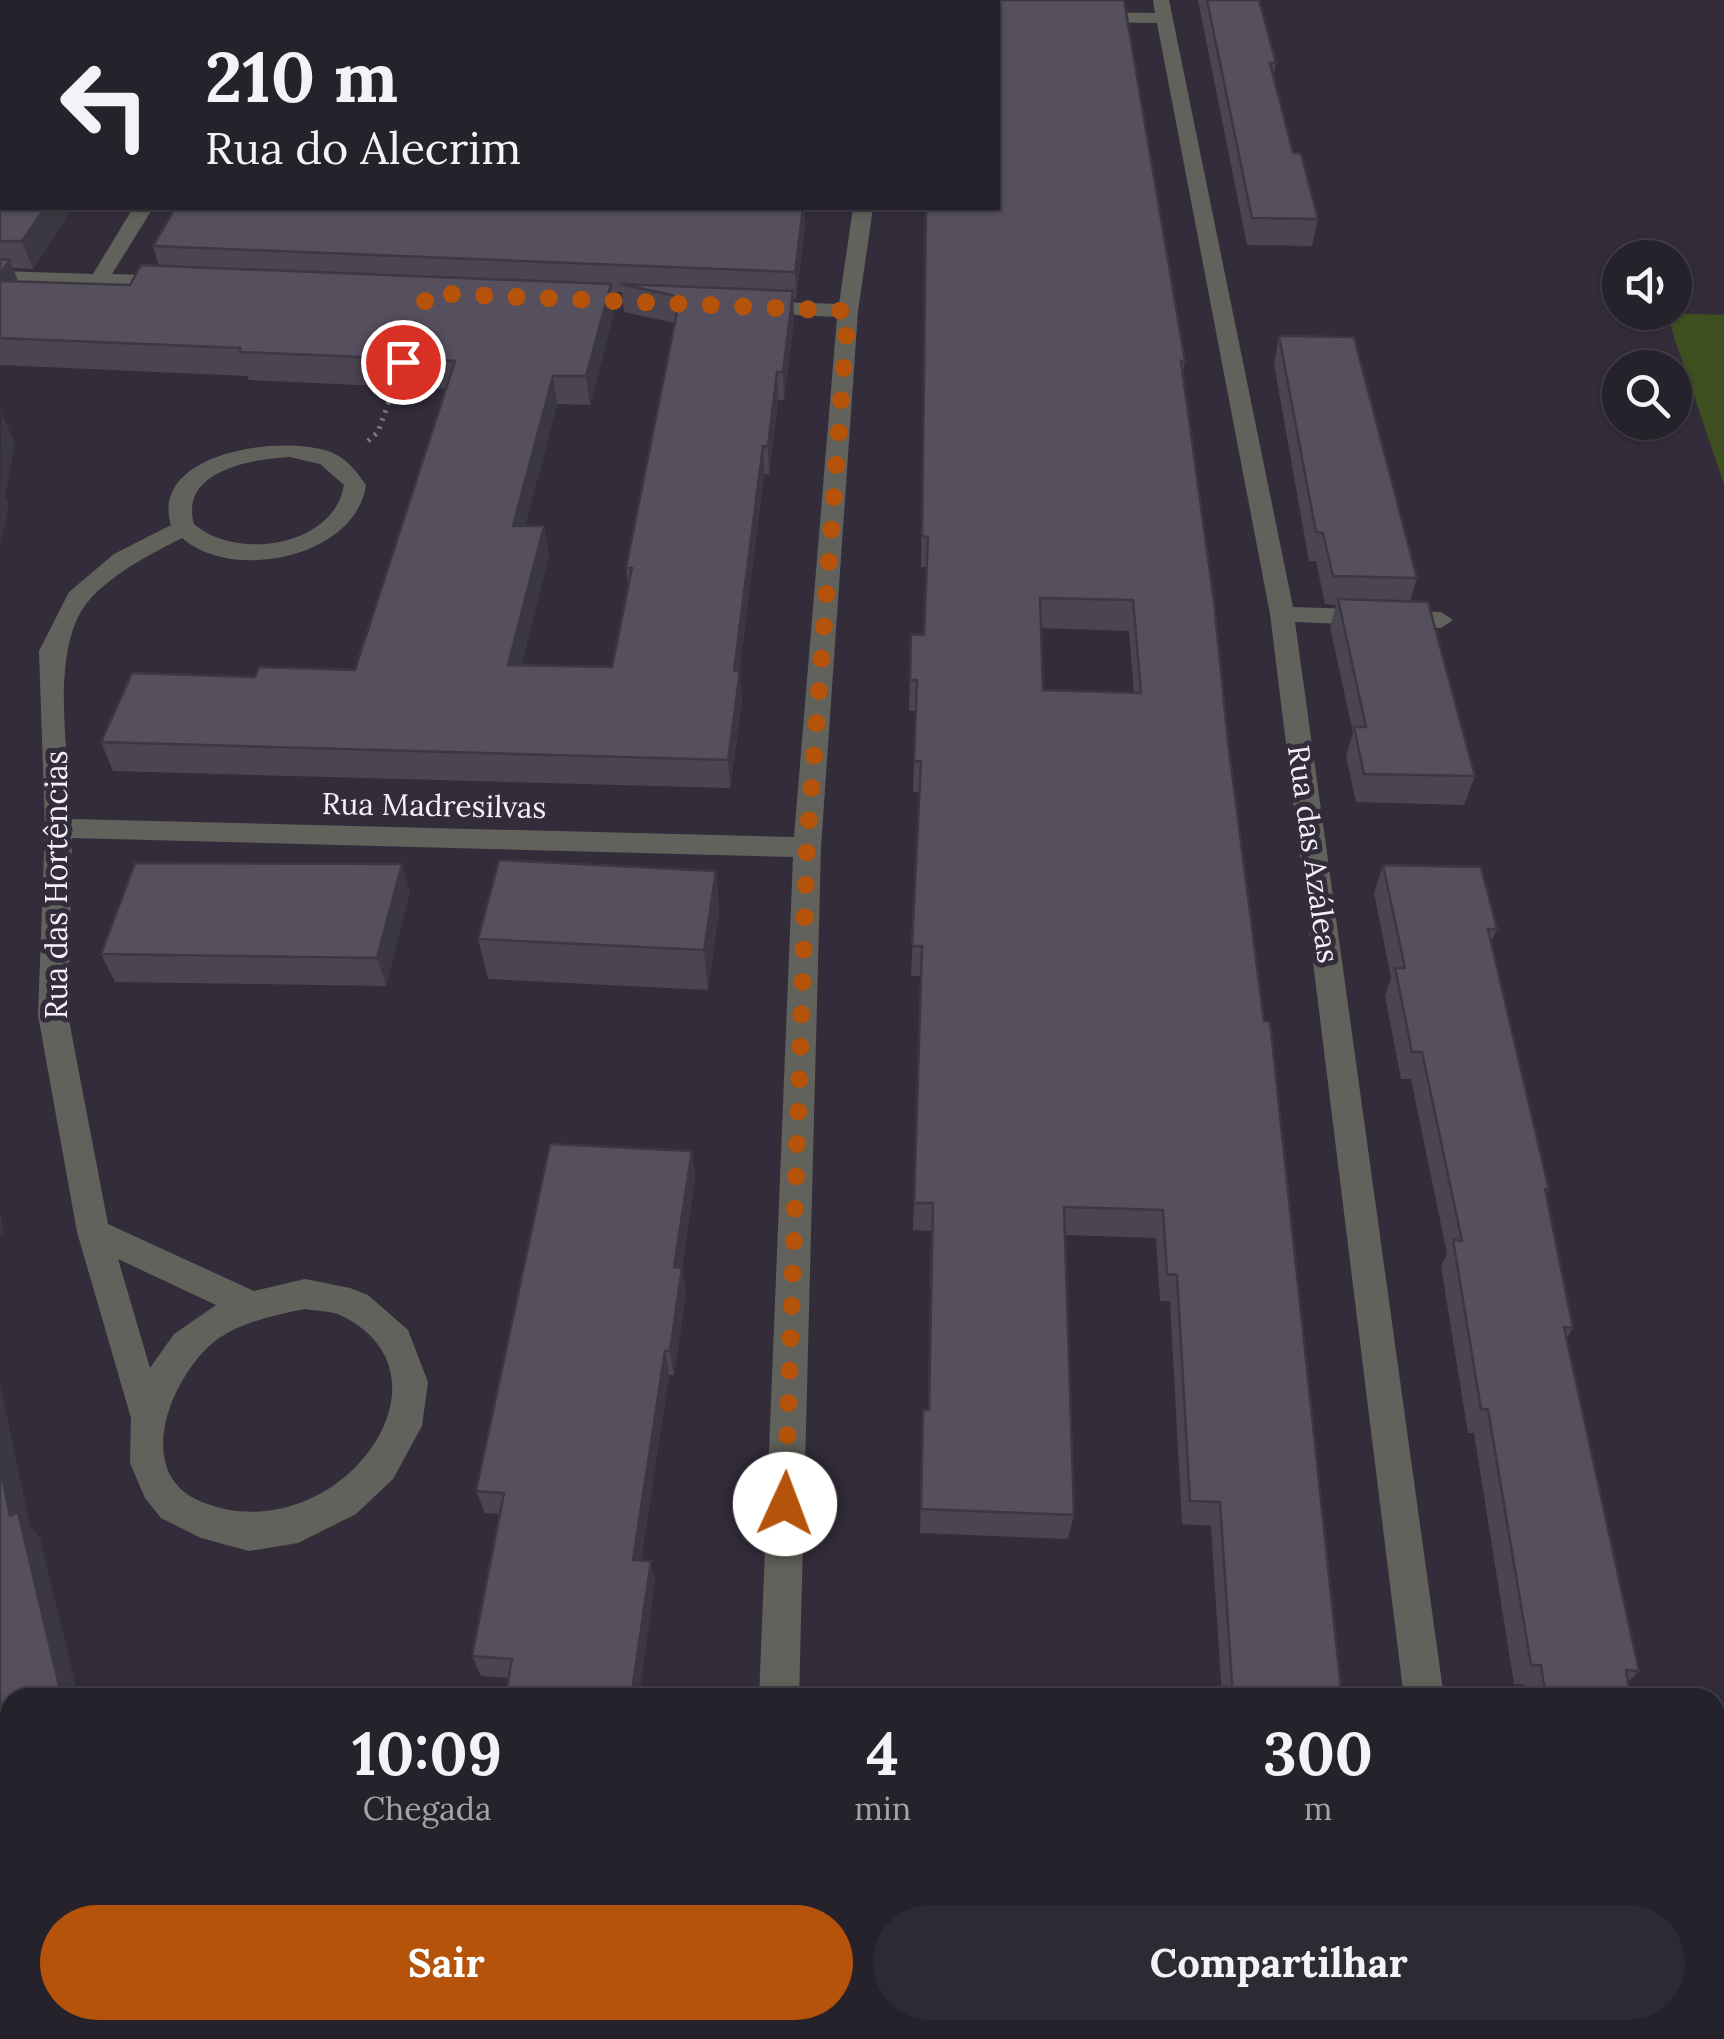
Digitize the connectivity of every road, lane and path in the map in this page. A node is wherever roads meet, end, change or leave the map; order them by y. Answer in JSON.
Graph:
{"nodes":[{"id":1,"x":1163,"y":9,"type":"edge"},
{"id":2,"x":1072,"y":18,"type":"edge"},
{"id":3,"x":142,"y":210,"type":"edge"},
{"id":4,"x":863,"y":210,"type":"edge"},
{"id":5,"x":0,"y":278,"type":"edge"},
{"id":6,"x":100,"y":278,"type":"junction"},
{"id":7,"x":196,"y":283,"type":"edge"},
{"id":8,"x":733,"y":306,"type":"edge"},
{"id":9,"x":848,"y":311,"type":"junction"},
{"id":10,"x":397,"y":380,"type":"edge"},
{"id":11,"x":341,"y":464,"type":"junction"},
{"id":12,"x":184,"y":528,"type":"junction"},
{"id":13,"x":1282,"y":614,"type":"junction"},
{"id":14,"x":1442,"y":620,"type":"dead end"},
{"id":15,"x":60,"y":828,"type":"junction"},
{"id":16,"x":807,"y":847,"type":"junction"},
{"id":17,"x":93,"y":1232,"type":"junction"},
{"id":18,"x":250,"y":1305,"type":"junction"},
{"id":19,"x":146,"y":1415,"type":"junction"},
{"id":20,"x":779,"y":1688,"type":"edge"},
{"id":21,"x":1423,"y":1688,"type":"edge"}],
"edges":[{"from":1,"to":2,"type":"street","name":"Rua das Azáleas"},
{"from":1,"to":13,"type":"street","name":"Rua das Azáleas"},
{"from":3,"to":6,"type":"street"},
{"from":4,"to":9,"type":"street"},
{"from":5,"to":6,"type":"street"},
{"from":6,"to":7,"type":"street"},
{"from":8,"to":9,"type":"street"},
{"from":9,"to":16,"type":"street"},
{"from":10,"to":11,"type":"path"},
{"from":11,"to":12,"type":"street"},
{"from":11,"to":12,"type":"street"},
{"from":12,"to":15,"type":"street","name":"Rua das Hortências"},
{"from":13,"to":14,"type":"street"},
{"from":13,"to":21,"type":"street","name":"Rua das Azáleas"},
{"from":15,"to":16,"type":"street","name":"Rua Madresilvas"},
{"from":15,"to":17,"type":"street","name":"Rua das Hortências"},
{"from":16,"to":20,"type":"street"},
{"from":17,"to":18,"type":"street"},
{"from":17,"to":19,"type":"street","name":"Rua das Hortências"},
{"from":18,"to":19,"type":"street"},
{"from":18,"to":19,"type":"street"}]}
